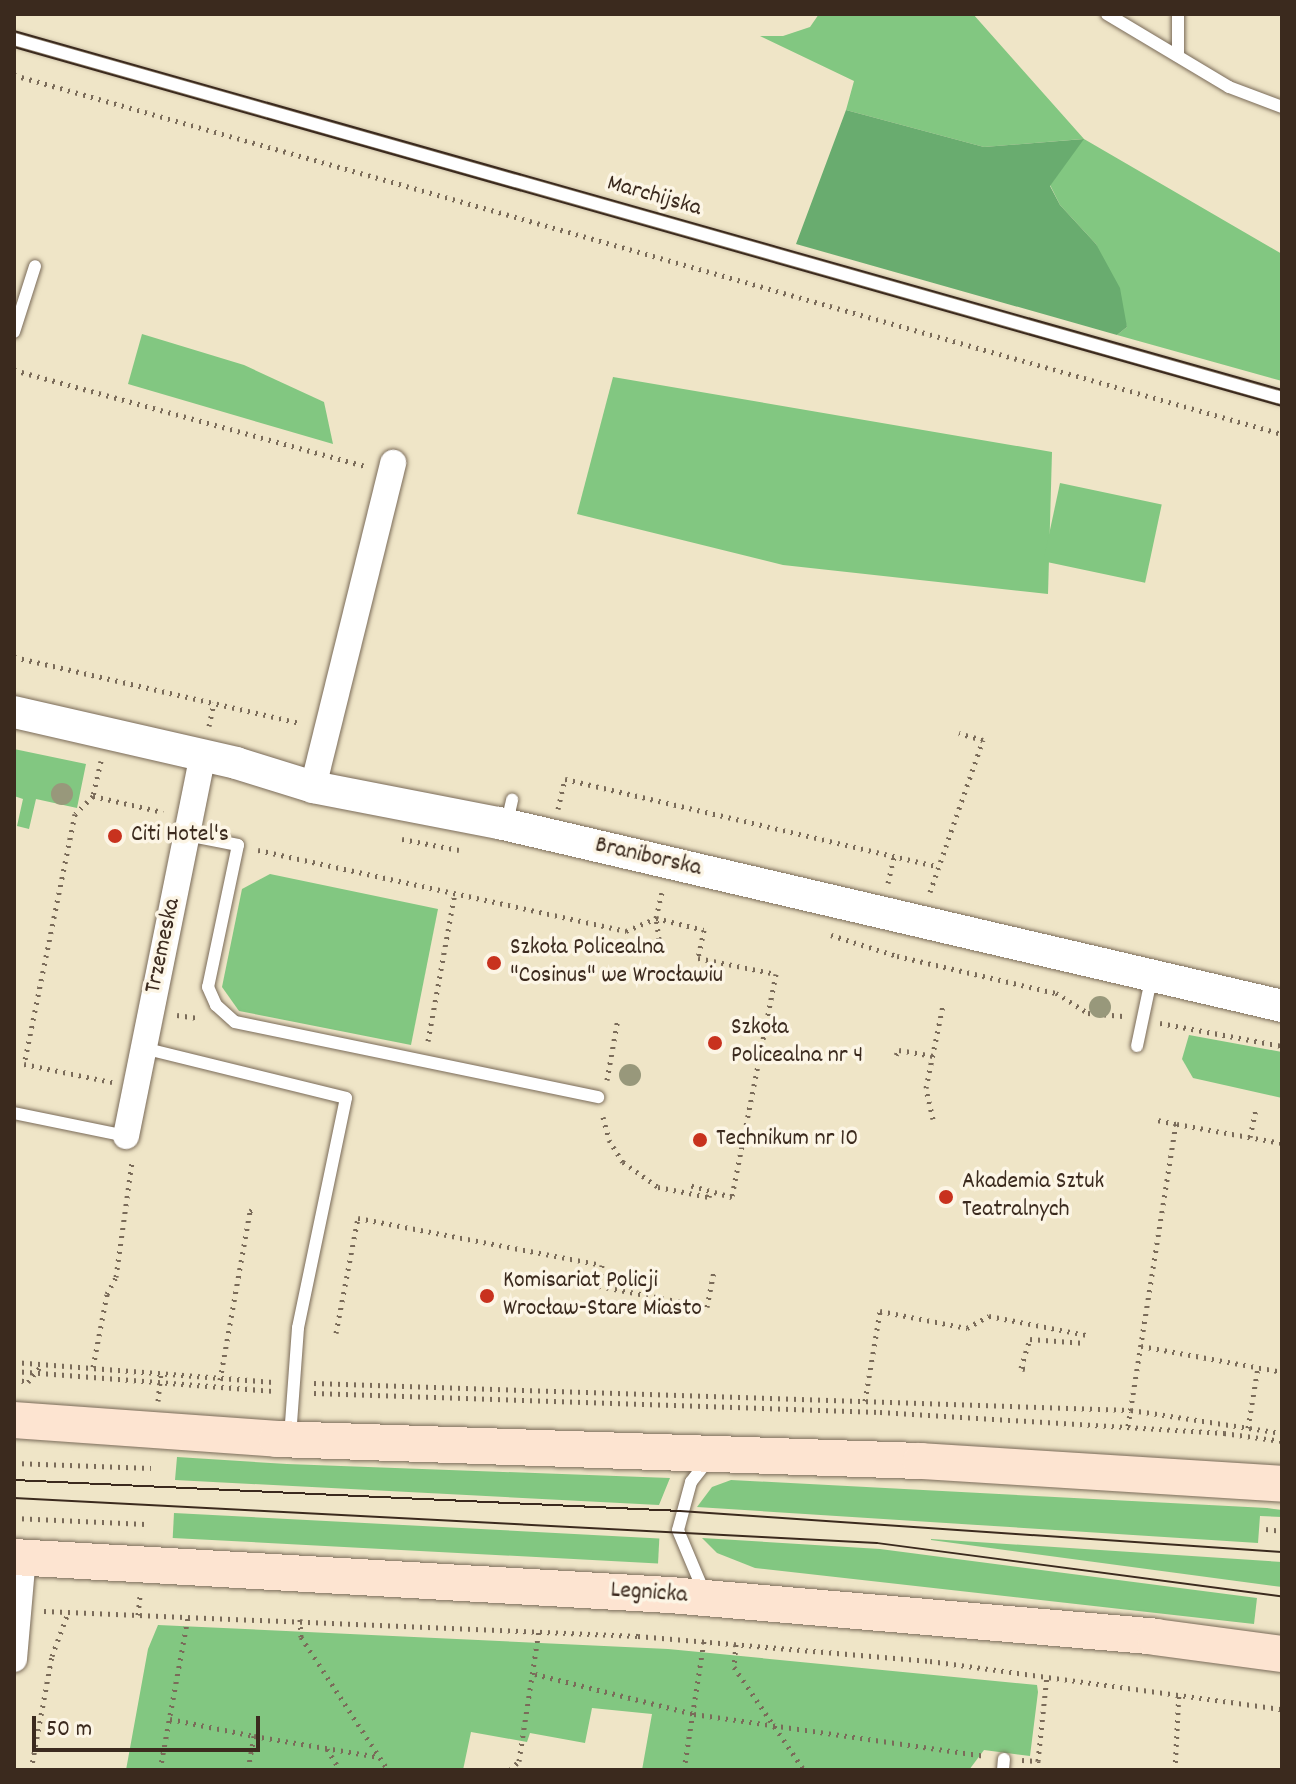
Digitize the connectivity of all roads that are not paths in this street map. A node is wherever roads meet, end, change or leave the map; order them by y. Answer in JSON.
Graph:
{"nodes":[{"id":1,"x":1107,"y":14,"type":"edge"},
{"id":2,"x":1178,"y":14,"type":"edge"},
{"id":3,"x":14,"y":39,"type":"edge"},
{"id":4,"x":1178,"y":56,"type":"junction"},
{"id":5,"x":1282,"y":107,"type":"edge"},
{"id":6,"x":35,"y":266,"type":"dead end"},
{"id":7,"x":14,"y":332,"type":"edge"},
{"id":8,"x":1282,"y":398,"type":"edge"},
{"id":9,"x":393,"y":463,"type":"dead end"},
{"id":10,"x":14,"y":712,"type":"edge"},
{"id":11,"x":205,"y":742,"type":"junction"},
{"id":12,"x":313,"y":787,"type":"junction"},
{"id":13,"x":175,"y":831,"type":"junction"},
{"id":14,"x":1152,"y":975,"type":"junction"},
{"id":15,"x":1282,"y":1006,"type":"edge"},
{"id":16,"x":1137,"y":1046,"type":"dead end"},
{"id":17,"x":143,"y":1048,"type":"junction"},
{"id":18,"x":598,"y":1097,"type":"road end"},
{"id":19,"x":14,"y":1113,"type":"edge"},
{"id":20,"x":126,"y":1136,"type":"joint"},
{"id":21,"x":14,"y":1420,"type":"edge"},
{"id":22,"x":290,"y":1439,"type":"junction"},
{"id":23,"x":712,"y":1454,"type":"junction"},
{"id":24,"x":1282,"y":1484,"type":"edge"},
{"id":25,"x":18,"y":1557,"type":"edge"},
{"id":26,"x":707,"y":1598,"type":"junction"},
{"id":27,"x":1282,"y":1654,"type":"edge"},
{"id":28,"x":14,"y":1659,"type":"edge"}],
"edges":[{"from":1,"to":4,"type":"lane"},
{"from":2,"to":4,"type":"lane"},
{"from":3,"to":8,"type":"lane","name":"Marchijska"},
{"from":4,"to":5,"type":"lane"},
{"from":6,"to":7,"type":"lane"},
{"from":9,"to":12,"type":"street"},
{"from":10,"to":11,"type":"street","name":"Braniborska"},
{"from":11,"to":12,"type":"street","name":"Braniborska"},
{"from":11,"to":13,"type":"street","name":"Trzemeska"},
{"from":12,"to":14,"type":"street","name":"Braniborska"},
{"from":13,"to":17,"type":"street","name":"Trzemeska"},
{"from":13,"to":18,"type":"lane"},
{"from":14,"to":15,"type":"street","name":"Braniborska"},
{"from":14,"to":16,"type":"lane"},
{"from":17,"to":20,"type":"street","name":"Trzemeska"},
{"from":17,"to":22,"type":"lane"},
{"from":19,"to":20,"type":"lane"},
{"from":21,"to":22,"type":"main road"},
{"from":22,"to":23,"type":"main road"},
{"from":23,"to":24,"type":"main road"},
{"from":23,"to":26,"type":"lane"},
{"from":25,"to":26,"type":"main road","name":"Legnicka"},
{"from":25,"to":28,"type":"street"},
{"from":26,"to":27,"type":"main road","name":"Legnicka"}]}
